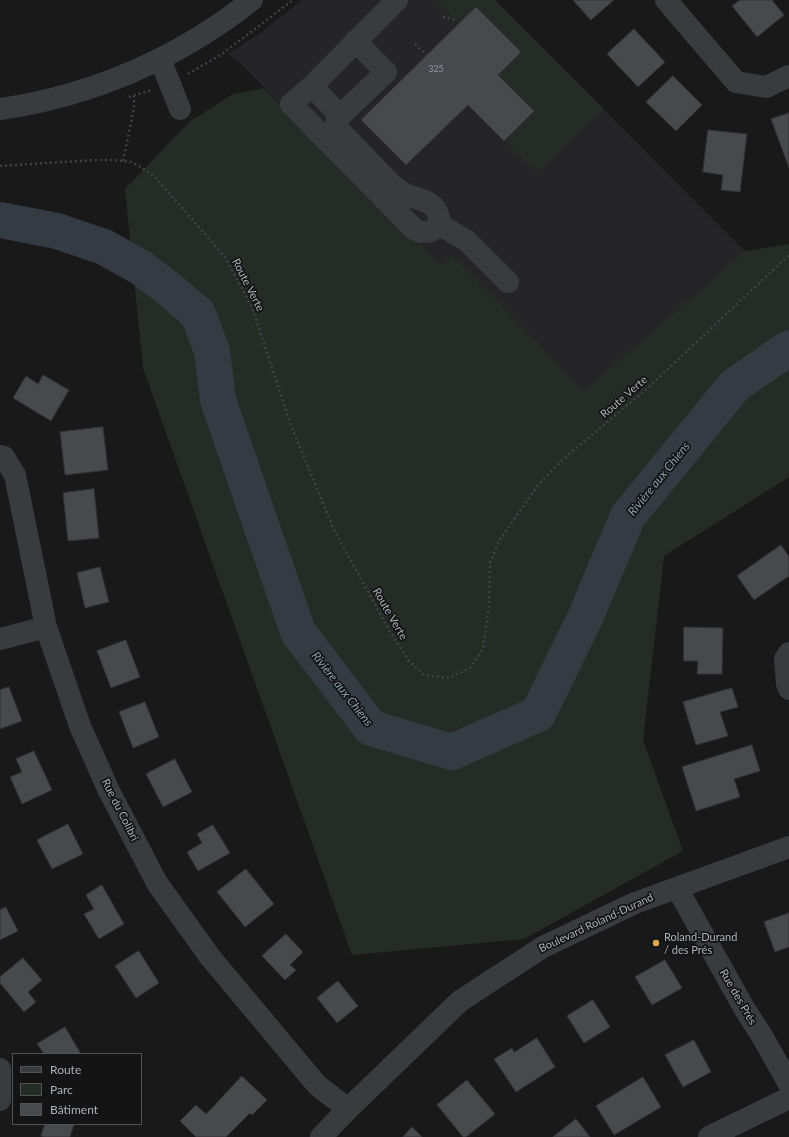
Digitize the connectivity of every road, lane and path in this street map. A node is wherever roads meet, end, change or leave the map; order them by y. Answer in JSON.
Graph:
{"nodes":[{"id":1,"x":252,"y":0,"type":"edge"},
{"id":2,"x":293,"y":0,"type":"edge"},
{"id":3,"x":397,"y":0,"type":"edge"},
{"id":4,"x":666,"y":0,"type":"edge"},
{"id":5,"x":443,"y":17,"type":"dead end"},
{"id":6,"x":456,"y":20,"type":"dead end"},
{"id":7,"x":355,"y":42,"type":"junction"},
{"id":8,"x":415,"y":44,"type":"dead end"},
{"id":9,"x":426,"y":55,"type":"dead end"},
{"id":10,"x":160,"y":59,"type":"junction"},
{"id":11,"x":186,"y":75,"type":"dead end"},
{"id":12,"x":789,"y":76,"type":"edge"},
{"id":13,"x":312,"y":86,"type":"junction"},
{"id":14,"x":134,"y":96,"type":"dead end"},
{"id":15,"x":0,"y":109,"type":"edge"},
{"id":16,"x":180,"y":109,"type":"dead end"},
{"id":17,"x":340,"y":116,"type":"junction"},
{"id":18,"x":123,"y":161,"type":"junction"},
{"id":19,"x":0,"y":166,"type":"edge"},
{"id":20,"x":438,"y":224,"type":"junction"},
{"id":21,"x":789,"y":255,"type":"edge"},
{"id":22,"x":508,"y":282,"type":"dead end"},
{"id":23,"x":0,"y":456,"type":"edge"},
{"id":24,"x":46,"y":627,"type":"junction"},
{"id":25,"x":0,"y":639,"type":"edge"},
{"id":26,"x":789,"y":653,"type":"edge"},
{"id":27,"x":789,"y":688,"type":"edge"},
{"id":28,"x":789,"y":847,"type":"edge"},
{"id":29,"x":677,"y":888,"type":"junction"},
{"id":30,"x":0,"y":1069,"type":"edge"},
{"id":31,"x":789,"y":1084,"type":"edge"},
{"id":32,"x":789,"y":1098,"type":"edge"},
{"id":33,"x":0,"y":1100,"type":"edge"},
{"id":34,"x":348,"y":1109,"type":"junction"},
{"id":35,"x":321,"y":1137,"type":"edge"},
{"id":36,"x":709,"y":1137,"type":"edge"}],
"edges":[{"from":1,"to":10,"type":"street"},
{"from":2,"to":11,"type":"path"},
{"from":3,"to":7,"type":"street"},
{"from":4,"to":12,"type":"street"},
{"from":5,"to":6,"type":"path"},
{"from":7,"to":13,"type":"street"},
{"from":7,"to":17,"type":"street"},
{"from":8,"to":9,"type":"path"},
{"from":10,"to":15,"type":"street"},
{"from":10,"to":16,"type":"street"},
{"from":13,"to":17,"type":"street"},
{"from":13,"to":20,"type":"street"},
{"from":14,"to":18,"type":"path"},
{"from":17,"to":20,"type":"street"},
{"from":18,"to":19,"type":"path","name":"Route Verte"},
{"from":18,"to":21,"type":"path","name":"Route Verte"},
{"from":20,"to":22,"type":"street"},
{"from":23,"to":24,"type":"street","name":"Rue du Colibri"},
{"from":24,"to":25,"type":"street"},
{"from":24,"to":34,"type":"street","name":"Rue du Colibri"},
{"from":26,"to":27,"type":"street"},
{"from":28,"to":29,"type":"street","name":"Boulevard Roland-Durand"},
{"from":29,"to":31,"type":"street","name":"Rue des Prés"},
{"from":29,"to":34,"type":"street","name":"Boulevard Roland-Durand"},
{"from":30,"to":33,"type":"street"},
{"from":32,"to":36,"type":"street"},
{"from":34,"to":35,"type":"street","name":"Boulevard Roland-Durand"}]}
